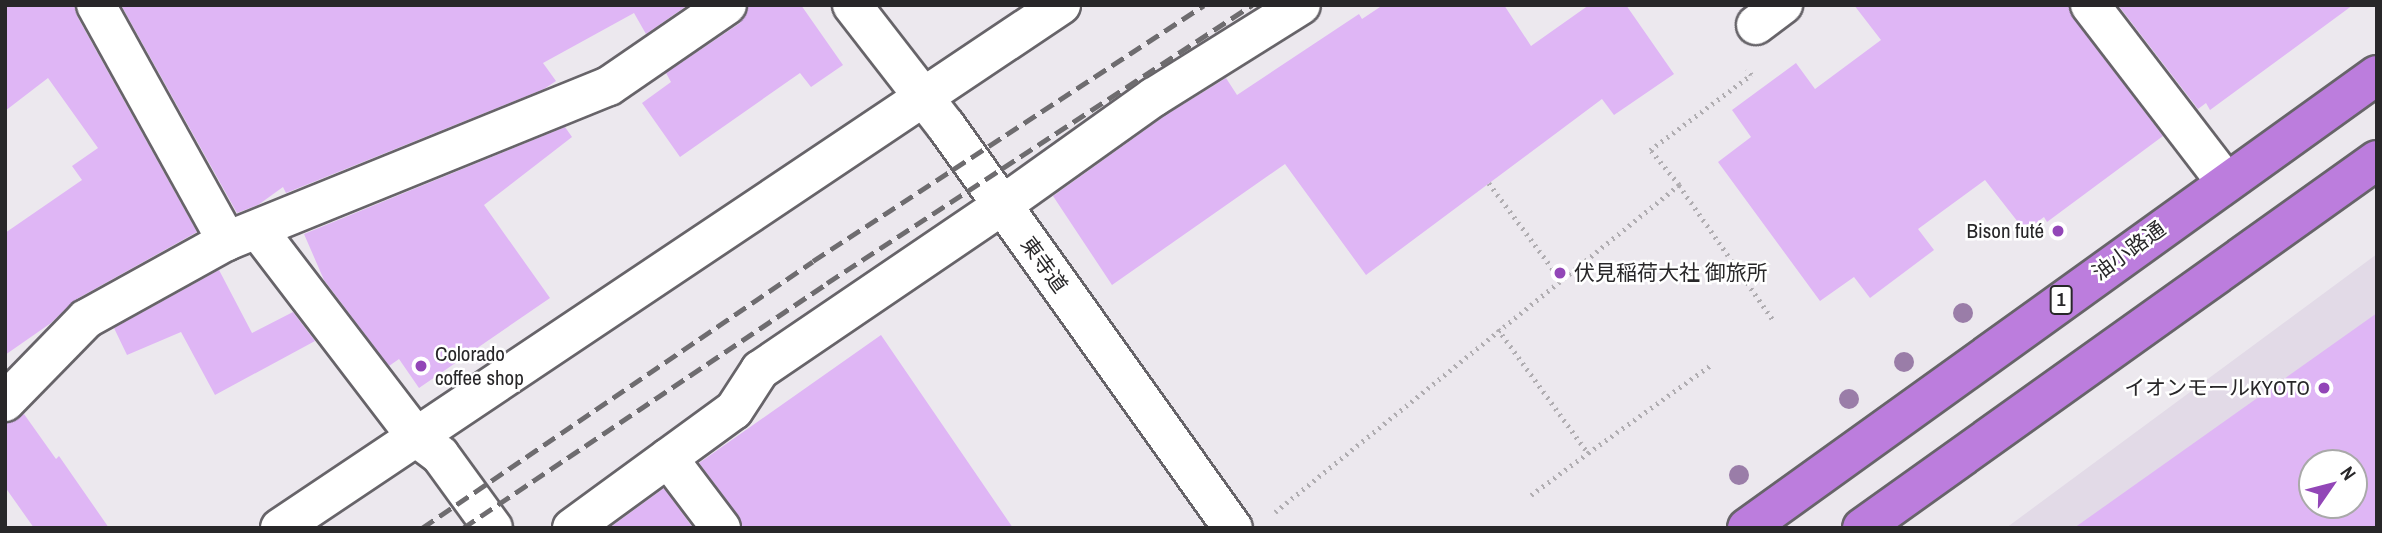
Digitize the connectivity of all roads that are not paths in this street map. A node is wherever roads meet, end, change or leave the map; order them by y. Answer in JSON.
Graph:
{"nodes":[{"id":1,"x":96,"y":5,"type":"edge"},
{"id":2,"x":727,"y":5,"type":"edge"},
{"id":3,"x":852,"y":5,"type":"edge"},
{"id":4,"x":1061,"y":5,"type":"edge"},
{"id":5,"x":1301,"y":5,"type":"edge"},
{"id":6,"x":2090,"y":5,"type":"edge"},
{"id":7,"x":2377,"y":75,"type":"edge"},
{"id":8,"x":923,"y":96,"type":"junction"},
{"id":9,"x":2377,"y":160,"type":"edge"},
{"id":10,"x":2225,"y":181,"type":"junction"},
{"id":11,"x":1001,"y":206,"type":"junction"},
{"id":12,"x":243,"y":236,"type":"junction"},
{"id":13,"x":5,"y":402,"type":"edge"},
{"id":14,"x":416,"y":437,"type":"junction"},
{"id":15,"x":668,"y":458,"type":"junction"},
{"id":16,"x":280,"y":528,"type":"edge"},
{"id":17,"x":494,"y":528,"type":"edge"},
{"id":18,"x":572,"y":528,"type":"edge"},
{"id":19,"x":721,"y":528,"type":"edge"},
{"id":20,"x":1233,"y":528,"type":"edge"},
{"id":21,"x":1747,"y":528,"type":"edge"},
{"id":22,"x":1862,"y":528,"type":"edge"}],
"edges":[{"from":1,"to":12,"type":"street"},
{"from":2,"to":12,"type":"street"},
{"from":3,"to":8,"type":"street","name":"東寺道"},
{"from":4,"to":8,"type":"street"},
{"from":5,"to":11,"type":"street"},
{"from":6,"to":10,"type":"street"},
{"from":7,"to":10,"type":"highway","name":"油小路通","number":"1"},
{"from":8,"to":11,"type":"street","name":"東寺道"},
{"from":8,"to":14,"type":"street"},
{"from":9,"to":22,"type":"highway"},
{"from":10,"to":21,"type":"highway","name":"油小路通","number":"1"},
{"from":11,"to":15,"type":"street"},
{"from":11,"to":20,"type":"street","name":"東寺道"},
{"from":12,"to":13,"type":"street"},
{"from":12,"to":14,"type":"street"},
{"from":14,"to":16,"type":"street"},
{"from":14,"to":17,"type":"street"},
{"from":15,"to":18,"type":"street"},
{"from":15,"to":19,"type":"street"}]}
